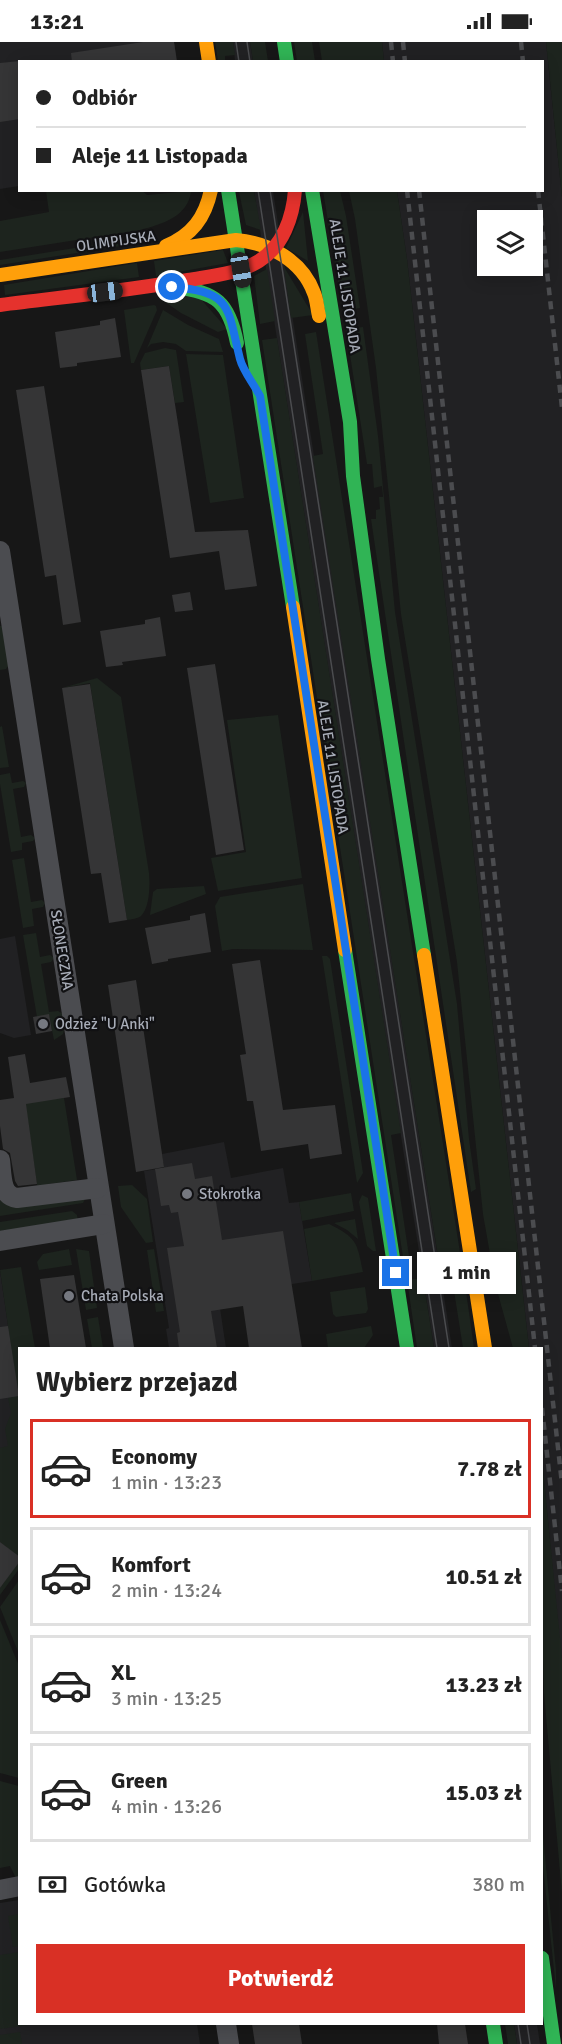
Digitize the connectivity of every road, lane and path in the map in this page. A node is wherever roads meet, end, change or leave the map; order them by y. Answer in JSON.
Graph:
{"nodes":[{"id":1,"x":206,"y":42,"type":"edge"},
{"id":2,"x":284,"y":42,"type":"edge"},
{"id":3,"x":208,"y":60,"type":"edge"},
{"id":4,"x":287,"y":60,"type":"edge"},
{"id":5,"x":211,"y":192,"type":"edge"},
{"id":6,"x":228,"y":192,"type":"edge"},
{"id":7,"x":295,"y":192,"type":"edge"},
{"id":8,"x":312,"y":192,"type":"edge"},
{"id":9,"x":236,"y":240,"type":"junction"},
{"id":10,"x":272,"y":249,"type":"junction"},
{"id":11,"x":144,"y":253,"type":"junction"},
{"id":12,"x":241,"y":270,"type":"junction"},
{"id":13,"x":0,"y":275,"type":"edge"},
{"id":14,"x":149,"y":287,"type":"junction"},
{"id":15,"x":0,"y":305,"type":"edge"},
{"id":16,"x":326,"y":359,"type":"dead end"},
{"id":17,"x":260,"y":396,"type":"junction"},
{"id":18,"x":335,"y":417,"type":"dead end"},
{"id":19,"x":353,"y":476,"type":"junction"},
{"id":20,"x":0,"y":551,"type":"edge"},
{"id":21,"x":0,"y":1160,"type":"edge"},
{"id":22,"x":98,"y":1188,"type":"junction"},
{"id":23,"x":104,"y":1224,"type":"junction"},
{"id":24,"x":0,"y":1241,"type":"edge"},
{"id":25,"x":124,"y":1347,"type":"edge"},
{"id":26,"x":407,"y":1347,"type":"edge"},
{"id":27,"x":485,"y":1347,"type":"edge"},
{"id":28,"x":18,"y":1886,"type":"edge"},
{"id":29,"x":0,"y":1890,"type":"edge"},
{"id":30,"x":543,"y":1965,"type":"edge"},
{"id":31,"x":226,"y":2025,"type":"edge"},
{"id":32,"x":493,"y":2025,"type":"edge"},
{"id":33,"x":229,"y":2044,"type":"edge"},
{"id":34,"x":496,"y":2044,"type":"edge"},
{"id":35,"x":554,"y":2044,"type":"edge"}],
"edges":[{"from":1,"to":3,"type":"main road"},
{"from":2,"to":4,"type":"main road"},
{"from":5,"to":11,"type":"main road"},
{"from":6,"to":9,"type":"main road","name":"ALEJE 11 LISTOPADA"},
{"from":7,"to":10,"type":"main road"},
{"from":8,"to":19,"type":"main road","name":"ALEJE 11 LISTOPADA"},
{"from":9,"to":10,"type":"main road","name":"OLIMPIJSKA"},
{"from":9,"to":11,"type":"main road","name":"OLIMPIJSKA"},
{"from":9,"to":12,"type":"main road","name":"ALEJE 11 LISTOPADA"},
{"from":10,"to":12,"type":"main road"},
{"from":10,"to":16,"type":"main road","name":"OLIMPIJSKA"},
{"from":11,"to":13,"type":"main road","name":"OLIMPIJSKA"},
{"from":12,"to":14,"type":"main road"},
{"from":12,"to":17,"type":"main road","name":"ALEJE 11 LISTOPADA"},
{"from":14,"to":15,"type":"main road"},
{"from":14,"to":17,"type":"main road"},
{"from":17,"to":26,"type":"main road","name":"ALEJE 11 LISTOPADA"},
{"from":18,"to":19,"type":"main road"},
{"from":19,"to":27,"type":"main road","name":"ALEJE 11 LISTOPADA"},
{"from":20,"to":22,"type":"street","name":"SŁONECZNA"},
{"from":21,"to":22,"type":"street"},
{"from":22,"to":23,"type":"street","name":"SŁONECZNA"},
{"from":23,"to":24,"type":"street"},
{"from":23,"to":25,"type":"street","name":"SŁONECZNA"},
{"from":28,"to":29,"type":"street"},
{"from":30,"to":35,"type":"main road"},
{"from":31,"to":33,"type":"street"},
{"from":32,"to":34,"type":"main road"}]}
